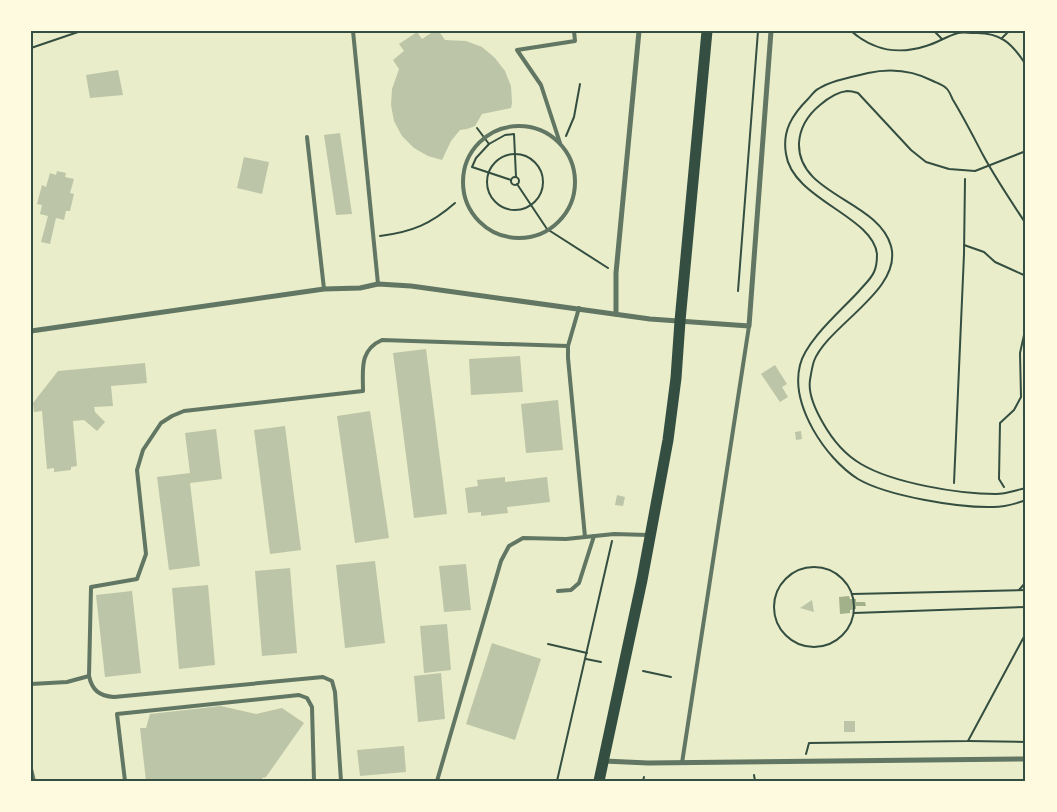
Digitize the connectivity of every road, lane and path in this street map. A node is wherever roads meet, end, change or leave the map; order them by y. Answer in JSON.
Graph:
{"nodes":[{"id":1,"x":81,"y":31,"type":"edge"},
{"id":2,"x":353,"y":31,"type":"edge"},
{"id":3,"x":574,"y":31,"type":"edge"},
{"id":4,"x":639,"y":31,"type":"edge"},
{"id":5,"x":707,"y":31,"type":"edge"},
{"id":6,"x":758,"y":31,"type":"edge"},
{"id":7,"x":771,"y":31,"type":"edge"},
{"id":8,"x":851,"y":31,"type":"edge"},
{"id":9,"x":934,"y":31,"type":"edge"},
{"id":10,"x":1009,"y":31,"type":"edge"},
{"id":11,"x":1002,"y":38,"type":"junction"},
{"id":12,"x":942,"y":39,"type":"junction"},
{"id":13,"x":31,"y":48,"type":"edge"},
{"id":14,"x":1026,"y":65,"type":"edge"},
{"id":15,"x":580,"y":84,"type":"dead end"},
{"id":16,"x":477,"y":128,"type":"dead end"},
{"id":17,"x":307,"y":137,"type":"dead end"},
{"id":18,"x":486,"y":138,"type":"junction"},
{"id":19,"x":560,"y":143,"type":"junction"},
{"id":20,"x":489,"y":144,"type":"junction"},
{"id":21,"x":1026,"y":151,"type":"edge"},
{"id":22,"x":515,"y":154,"type":"junction"},
{"id":23,"x":488,"y":174,"type":"junction"},
{"id":24,"x":516,"y":177,"type":"junction"},
{"id":25,"x":965,"y":179,"type":"dead end"},
{"id":26,"x":511,"y":180,"type":"junction"},
{"id":27,"x":517,"y":184,"type":"junction"},
{"id":28,"x":455,"y":203,"type":"dead end"},
{"id":29,"x":532,"y":205,"type":"junction"},
{"id":30,"x":1026,"y":224,"type":"edge"},
{"id":31,"x":548,"y":230,"type":"junction"},
{"id":32,"x":373,"y":237,"type":"junction"},
{"id":33,"x":964,"y":245,"type":"junction"},
{"id":34,"x":616,"y":274,"type":"junction"},
{"id":35,"x":1026,"y":276,"type":"edge"},
{"id":36,"x":378,"y":284,"type":"junction"},
{"id":37,"x":324,"y":289,"type":"junction"},
{"id":38,"x":738,"y":291,"type":"dead end"},
{"id":39,"x":579,"y":308,"type":"junction"},
{"id":40,"x":616,"y":314,"type":"junction"},
{"id":41,"x":680,"y":321,"type":"junction"},
{"id":42,"x":749,"y":326,"type":"junction"},
{"id":43,"x":1026,"y":326,"type":"edge"},
{"id":44,"x":31,"y":331,"type":"edge"},
{"id":45,"x":568,"y":346,"type":"junction"},
{"id":46,"x":1021,"y":377,"type":"junction"},
{"id":47,"x":1026,"y":377,"type":"edge"},
{"id":48,"x":954,"y":483,"type":"dead end"},
{"id":49,"x":1004,"y":487,"type":"dead end"},
{"id":50,"x":1026,"y":488,"type":"edge"},
{"id":51,"x":1026,"y":500,"type":"edge"},
{"id":52,"x":650,"y":534,"type":"junction"},
{"id":53,"x":594,"y":536,"type":"junction"},
{"id":54,"x":585,"y":537,"type":"junction"},
{"id":55,"x":613,"y":539,"type":"dead end"},
{"id":56,"x":1026,"y":582,"type":"edge"},
{"id":57,"x":1019,"y":590,"type":"junction"},
{"id":58,"x":1026,"y":590,"type":"edge"},
{"id":59,"x":558,"y":591,"type":"dead end"},
{"id":60,"x":852,"y":594,"type":"junction"},
{"id":61,"x":1026,"y":607,"type":"edge"},
{"id":62,"x":854,"y":613,"type":"junction"},
{"id":63,"x":1026,"y":633,"type":"edge"},
{"id":64,"x":548,"y":644,"type":"dead end"},
{"id":65,"x":587,"y":652,"type":"junction"},
{"id":66,"x":586,"y":659,"type":"junction"},
{"id":67,"x":601,"y":662,"type":"dead end"},
{"id":68,"x":644,"y":671,"type":"dead end"},
{"id":69,"x":89,"y":676,"type":"junction"},
{"id":70,"x":671,"y":677,"type":"dead end"},
{"id":71,"x":31,"y":684,"type":"edge"},
{"id":72,"x":968,"y":741,"type":"junction"},
{"id":73,"x":1026,"y":742,"type":"edge"},
{"id":74,"x":798,"y":754,"type":"dead end"},
{"id":75,"x":1026,"y":760,"type":"edge"},
{"id":76,"x":603,"y":761,"type":"junction"},
{"id":77,"x":682,"y":763,"type":"junction"},
{"id":78,"x":31,"y":769,"type":"edge"},
{"id":79,"x":754,"y":775,"type":"dead end"},
{"id":80,"x":644,"y":777,"type":"dead end"},
{"id":81,"x":34,"y":781,"type":"edge"},
{"id":82,"x":125,"y":781,"type":"edge"},
{"id":83,"x":314,"y":781,"type":"edge"},
{"id":84,"x":341,"y":781,"type":"edge"},
{"id":85,"x":437,"y":781,"type":"edge"},
{"id":86,"x":558,"y":781,"type":"edge"},
{"id":87,"x":599,"y":781,"type":"edge"},
{"id":88,"x":643,"y":781,"type":"edge"},
{"id":89,"x":754,"y":781,"type":"edge"}],
"edges":[{"from":1,"to":13,"type":"path"},
{"from":2,"to":32,"type":"lane"},
{"from":3,"to":19,"type":"lane"},
{"from":4,"to":34,"type":"street"},
{"from":5,"to":41,"type":"main road"},
{"from":6,"to":38,"type":"path"},
{"from":7,"to":42,"type":"street"},
{"from":8,"to":12,"type":"path"},
{"from":9,"to":12,"type":"path"},
{"from":10,"to":11,"type":"path"},
{"from":11,"to":12,"type":"path"},
{"from":11,"to":14,"type":"path"},
{"from":15,"to":19,"type":"path"},
{"from":16,"to":18,"type":"path"},
{"from":17,"to":37,"type":"lane"},
{"from":18,"to":19,"type":"lane"},
{"from":18,"to":20,"type":"path"},
{"from":18,"to":31,"type":"lane"},
{"from":19,"to":31,"type":"lane"},
{"from":20,"to":22,"type":"path"},
{"from":20,"to":23,"type":"path"},
{"from":21,"to":50,"type":"path"},
{"from":22,"to":23,"type":"path"},
{"from":22,"to":24,"type":"path"},
{"from":22,"to":29,"type":"path"},
{"from":23,"to":26,"type":"path"},
{"from":23,"to":29,"type":"path"},
{"from":24,"to":26,"type":"path"},
{"from":24,"to":27,"type":"path"},
{"from":25,"to":33,"type":"path"},
{"from":26,"to":27,"type":"path"},
{"from":27,"to":29,"type":"path"},
{"from":28,"to":32,"type":"path"},
{"from":29,"to":31,"type":"path"},
{"from":30,"to":51,"type":"path"},
{"from":31,"to":34,"type":"path"},
{"from":32,"to":36,"type":"lane"},
{"from":33,"to":35,"type":"path"},
{"from":33,"to":48,"type":"path"},
{"from":34,"to":40,"type":"street"},
{"from":36,"to":37,"type":"street"},
{"from":36,"to":39,"type":"street"},
{"from":37,"to":44,"type":"street"},
{"from":39,"to":40,"type":"street"},
{"from":39,"to":45,"type":"lane"},
{"from":40,"to":41,"type":"street"},
{"from":41,"to":42,"type":"street"},
{"from":41,"to":52,"type":"main road"},
{"from":42,"to":77,"type":"lane"},
{"from":43,"to":46,"type":"path"},
{"from":45,"to":54,"type":"lane"},
{"from":45,"to":69,"type":"lane"},
{"from":46,"to":47,"type":"path"},
{"from":46,"to":49,"type":"path"},
{"from":52,"to":53,"type":"lane"},
{"from":52,"to":76,"type":"main road"},
{"from":53,"to":54,"type":"lane"},
{"from":53,"to":59,"type":"lane"},
{"from":54,"to":85,"type":"lane"},
{"from":55,"to":65,"type":"path"},
{"from":56,"to":57,"type":"path"},
{"from":57,"to":58,"type":"path"},
{"from":57,"to":60,"type":"path"},
{"from":60,"to":62,"type":"path"},
{"from":60,"to":62,"type":"path"},
{"from":61,"to":62,"type":"path"},
{"from":63,"to":72,"type":"path"},
{"from":64,"to":65,"type":"path"},
{"from":65,"to":66,"type":"path"},
{"from":66,"to":67,"type":"path"},
{"from":66,"to":86,"type":"path"},
{"from":68,"to":70,"type":"path"},
{"from":69,"to":71,"type":"lane"},
{"from":69,"to":84,"type":"lane"},
{"from":72,"to":73,"type":"path"},
{"from":72,"to":74,"type":"path"},
{"from":75,"to":77,"type":"street"},
{"from":76,"to":77,"type":"street"},
{"from":76,"to":87,"type":"main road"},
{"from":78,"to":81,"type":"lane"},
{"from":79,"to":89,"type":"path"},
{"from":80,"to":88,"type":"path"},
{"from":82,"to":83,"type":"lane"}]}
